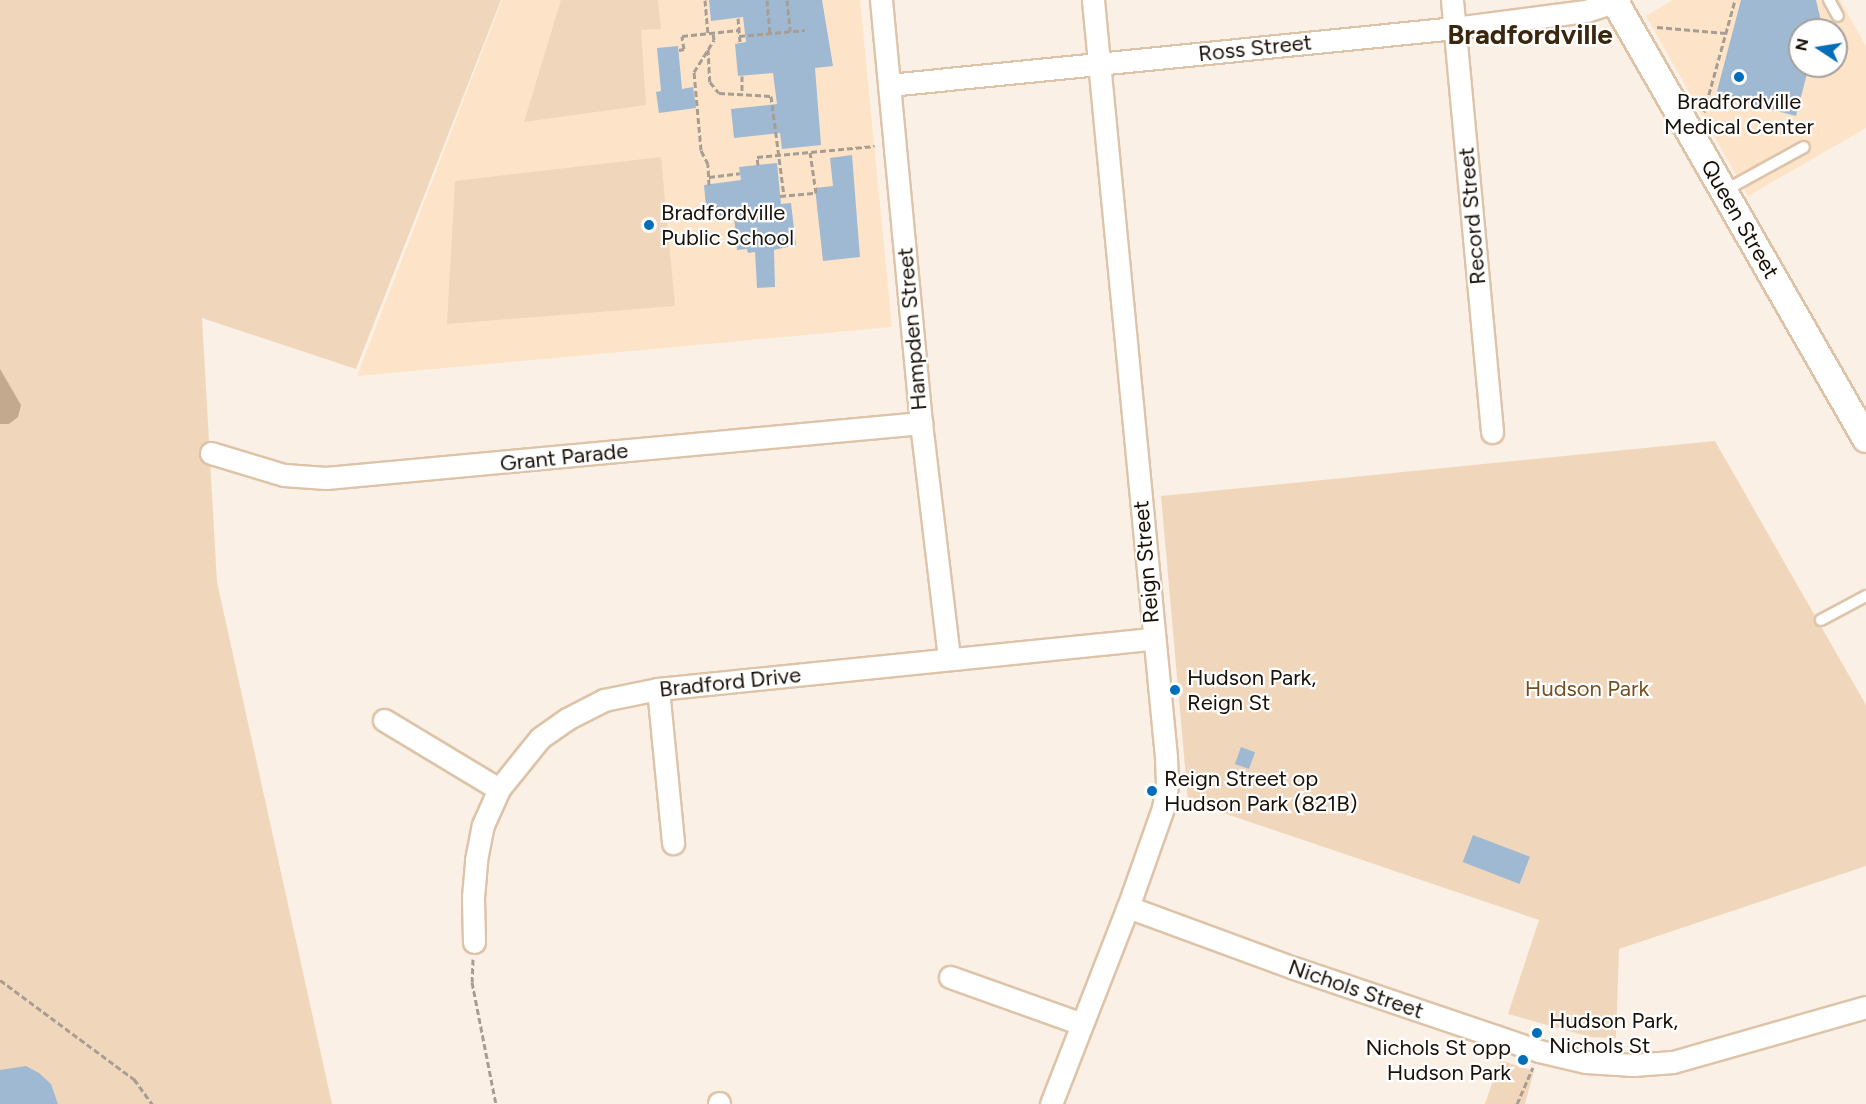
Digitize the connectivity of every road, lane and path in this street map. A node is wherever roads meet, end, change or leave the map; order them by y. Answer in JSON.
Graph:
{"nodes":[{"id":1,"x":705,"y":0,"type":"edge"},
{"id":2,"x":767,"y":0,"type":"edge"},
{"id":3,"x":787,"y":0,"type":"edge"},
{"id":4,"x":881,"y":0,"type":"edge"},
{"id":5,"x":1093,"y":0,"type":"edge"},
{"id":6,"x":1452,"y":0,"type":"edge"},
{"id":7,"x":1735,"y":0,"type":"edge"},
{"id":8,"x":1828,"y":0,"type":"edge"},
{"id":9,"x":1616,"y":1,"type":"edge"},
{"id":10,"x":1838,"y":16,"type":"dead end"},
{"id":11,"x":738,"y":18,"type":"dead end"},
{"id":12,"x":1657,"y":27,"type":"dead end"},
{"id":13,"x":1455,"y":28,"type":"junction"},
{"id":14,"x":739,"y":30,"type":"junction"},
{"id":15,"x":805,"y":30,"type":"dead end"},
{"id":16,"x":790,"y":32,"type":"junction"},
{"id":17,"x":713,"y":33,"type":"junction"},
{"id":18,"x":770,"y":33,"type":"junction"},
{"id":19,"x":1726,"y":33,"type":"junction"},
{"id":20,"x":708,"y":34,"type":"junction"},
{"id":21,"x":739,"y":36,"type":"junction"},
{"id":22,"x":740,"y":43,"type":"dead end"},
{"id":23,"x":708,"y":49,"type":"junction"},
{"id":24,"x":679,"y":50,"type":"dead end"},
{"id":25,"x":1099,"y":63,"type":"junction"},
{"id":26,"x":742,"y":76,"type":"dead end"},
{"id":27,"x":889,"y":85,"type":"junction"},
{"id":28,"x":742,"y":94,"type":"junction"},
{"id":29,"x":1704,"y":112,"type":"dead end"},
{"id":30,"x":874,"y":146,"type":"dead end"},
{"id":31,"x":1804,"y":147,"type":"dead end"},
{"id":32,"x":810,"y":152,"type":"junction"},
{"id":33,"x":778,"y":155,"type":"junction"},
{"id":34,"x":758,"y":165,"type":"dead end"},
{"id":35,"x":740,"y":173,"type":"dead end"},
{"id":36,"x":709,"y":177,"type":"junction"},
{"id":37,"x":709,"y":185,"type":"dead end"},
{"id":38,"x":1724,"y":191,"type":"junction"},
{"id":39,"x":921,"y":423,"type":"junction"},
{"id":40,"x":1492,"y":432,"type":"dead end"},
{"id":41,"x":1866,"y":439,"type":"edge"},
{"id":42,"x":211,"y":453,"type":"dead end"},
{"id":43,"x":1866,"y":596,"type":"edge"},
{"id":44,"x":1821,"y":620,"type":"dead end"},
{"id":45,"x":1153,"y":639,"type":"junction"},
{"id":46,"x":949,"y":658,"type":"junction"},
{"id":47,"x":658,"y":689,"type":"junction"},
{"id":48,"x":384,"y":720,"type":"dead end"},
{"id":49,"x":499,"y":789,"type":"junction"},
{"id":50,"x":673,"y":843,"type":"dead end"},
{"id":51,"x":1128,"y":907,"type":"junction"},
{"id":52,"x":474,"y":942,"type":"joint"},
{"id":53,"x":950,"y":977,"type":"dead end"},
{"id":54,"x":0,"y":980,"type":"edge"},
{"id":55,"x":1866,"y":1007,"type":"edge"},
{"id":56,"x":1082,"y":1024,"type":"junction"},
{"id":57,"x":1539,"y":1051,"type":"junction"},
{"id":58,"x":152,"y":1104,"type":"edge"},
{"id":59,"x":496,"y":1104,"type":"edge"},
{"id":60,"x":1051,"y":1104,"type":"edge"},
{"id":61,"x":1517,"y":1104,"type":"edge"}],
"edges":[{"from":1,"to":20,"type":"path"},
{"from":2,"to":18,"type":"path"},
{"from":3,"to":16,"type":"path"},
{"from":4,"to":27,"type":"street","name":"Hampden Street"},
{"from":5,"to":25,"type":"street","name":"Reign Street"},
{"from":6,"to":13,"type":"street","name":"Record Street"},
{"from":7,"to":19,"type":"path"},
{"from":8,"to":10,"type":"lane"},
{"from":9,"to":13,"type":"street","name":"Ross Street"},
{"from":9,"to":38,"type":"street","name":"Queen Street"},
{"from":11,"to":14,"type":"path"},
{"from":12,"to":19,"type":"path"},
{"from":13,"to":25,"type":"street","name":"Ross Street"},
{"from":13,"to":40,"type":"street","name":"Record Street"},
{"from":14,"to":17,"type":"path"},
{"from":14,"to":21,"type":"path"},
{"from":15,"to":16,"type":"path"},
{"from":16,"to":18,"type":"path"},
{"from":17,"to":20,"type":"path"},
{"from":17,"to":23,"type":"path"},
{"from":18,"to":21,"type":"path"},
{"from":19,"to":29,"type":"path"},
{"from":20,"to":24,"type":"path"},
{"from":21,"to":22,"type":"path"},
{"from":23,"to":28,"type":"path"},
{"from":23,"to":36,"type":"path"},
{"from":25,"to":27,"type":"street","name":"Ross Street"},
{"from":25,"to":45,"type":"street","name":"Reign Street"},
{"from":26,"to":28,"type":"path"},
{"from":27,"to":39,"type":"street","name":"Hampden Street"},
{"from":28,"to":33,"type":"path"},
{"from":30,"to":32,"type":"path"},
{"from":31,"to":38,"type":"lane"},
{"from":32,"to":33,"type":"path"},
{"from":32,"to":33,"type":"path"},
{"from":33,"to":34,"type":"path"},
{"from":35,"to":36,"type":"path"},
{"from":36,"to":37,"type":"path"},
{"from":38,"to":41,"type":"street","name":"Queen Street"},
{"from":39,"to":42,"type":"street","name":"Grant Parade"},
{"from":39,"to":46,"type":"street","name":"Hampden Street"},
{"from":43,"to":44,"type":"lane"},
{"from":45,"to":46,"type":"street","name":"Bradford Drive"},
{"from":45,"to":51,"type":"street","name":"Reign Street"},
{"from":46,"to":47,"type":"street","name":"Bradford Drive"},
{"from":47,"to":49,"type":"street","name":"Bradford Drive"},
{"from":47,"to":50,"type":"street"},
{"from":48,"to":49,"type":"street"},
{"from":49,"to":52,"type":"street","name":"Bradford Drive"},
{"from":51,"to":56,"type":"street","name":"Reign Street"},
{"from":51,"to":57,"type":"street","name":"Nichols Street"},
{"from":52,"to":59,"type":"path"},
{"from":53,"to":56,"type":"street"},
{"from":54,"to":58,"type":"path"},
{"from":55,"to":57,"type":"street","name":"Nichols Street"},
{"from":56,"to":60,"type":"street","name":"Reign Street"},
{"from":57,"to":61,"type":"path"}]}
